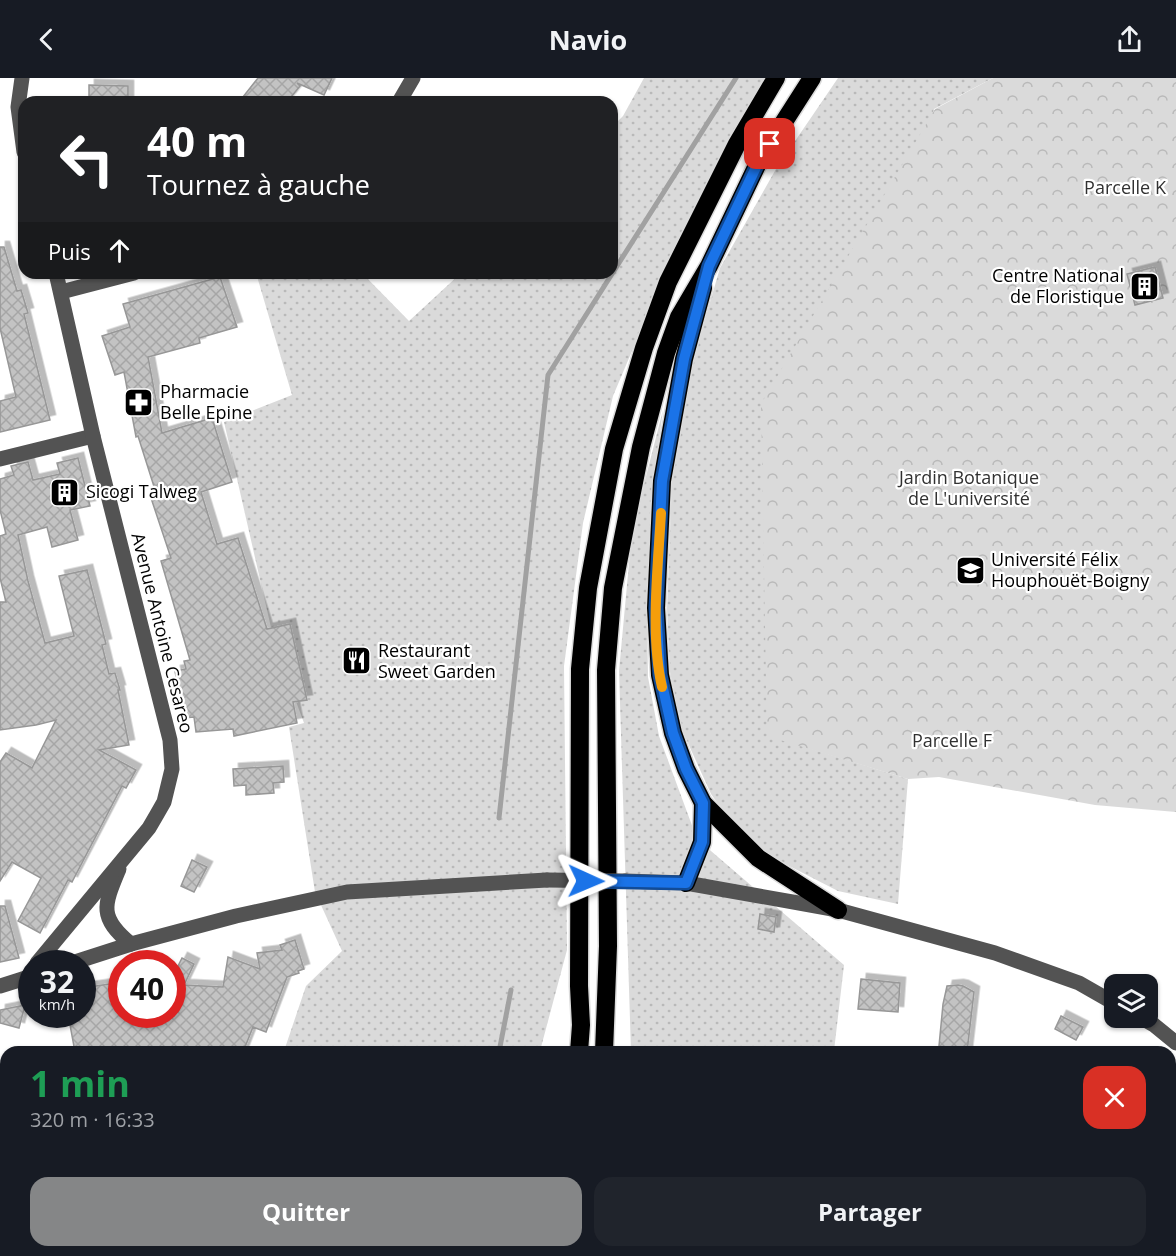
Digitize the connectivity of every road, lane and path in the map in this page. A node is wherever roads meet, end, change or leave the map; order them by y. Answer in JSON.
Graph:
{"nodes":[{"id":1,"x":22,"y":78,"type":"edge"},
{"id":2,"x":413,"y":78,"type":"edge"},
{"id":3,"x":776,"y":78,"type":"edge"},
{"id":4,"x":812,"y":78,"type":"edge"},
{"id":5,"x":20,"y":96,"type":"edge"},
{"id":6,"x":402,"y":96,"type":"edge"},
{"id":7,"x":709,"y":266,"type":"junction"},
{"id":8,"x":58,"y":279,"type":"edge"},
{"id":9,"x":111,"y":279,"type":"edge"},
{"id":10,"x":61,"y":292,"type":"junction"},
{"id":11,"x":93,"y":436,"type":"junction"},
{"id":12,"x":0,"y":459,"type":"edge"},
{"id":13,"x":703,"y":803,"type":"junction"},
{"id":14,"x":124,"y":856,"type":"junction"},
{"id":15,"x":686,"y":883,"type":"junction"},
{"id":16,"x":838,"y":910,"type":"junction"},
{"id":17,"x":131,"y":944,"type":"junction"},
{"id":18,"x":48,"y":950,"type":"edge"},
{"id":19,"x":96,"y":955,"type":"edge"},
{"id":20,"x":18,"y":979,"type":"edge"},
{"id":21,"x":0,"y":986,"type":"edge"},
{"id":22,"x":579,"y":986,"type":"junction"},
{"id":23,"x":1104,"y":997,"type":"edge"},
{"id":24,"x":1158,"y":1028,"type":"edge"},
{"id":25,"x":1176,"y":1043,"type":"edge"},
{"id":26,"x":568,"y":1046,"type":"edge"},
{"id":27,"x":579,"y":1046,"type":"edge"},
{"id":28,"x":604,"y":1046,"type":"edge"}],
"edges":[{"from":1,"to":5,"type":"street"},
{"from":2,"to":6,"type":"street"},
{"from":3,"to":22,"type":"highway"},
{"from":4,"to":7,"type":"highway"},
{"from":7,"to":13,"type":"highway"},
{"from":7,"to":28,"type":"highway"},
{"from":8,"to":10,"type":"street","name":"Avenue Antoine Cesareo"},
{"from":9,"to":10,"type":"street"},
{"from":10,"to":11,"type":"street","name":"Avenue Antoine Cesareo"},
{"from":11,"to":12,"type":"street"},
{"from":11,"to":14,"type":"street","name":"Avenue Antoine Cesareo"},
{"from":13,"to":15,"type":"highway"},
{"from":13,"to":16,"type":"highway"},
{"from":14,"to":17,"type":"street"},
{"from":14,"to":18,"type":"street","name":"Avenue Antoine Cesareo"},
{"from":15,"to":16,"type":"street"},
{"from":15,"to":17,"type":"street","bridge":true},
{"from":16,"to":23,"type":"street"},
{"from":17,"to":19,"type":"street"},
{"from":20,"to":21,"type":"street"},
{"from":22,"to":26,"type":"highway"},
{"from":22,"to":27,"type":"highway"},
{"from":24,"to":25,"type":"street"}]}
